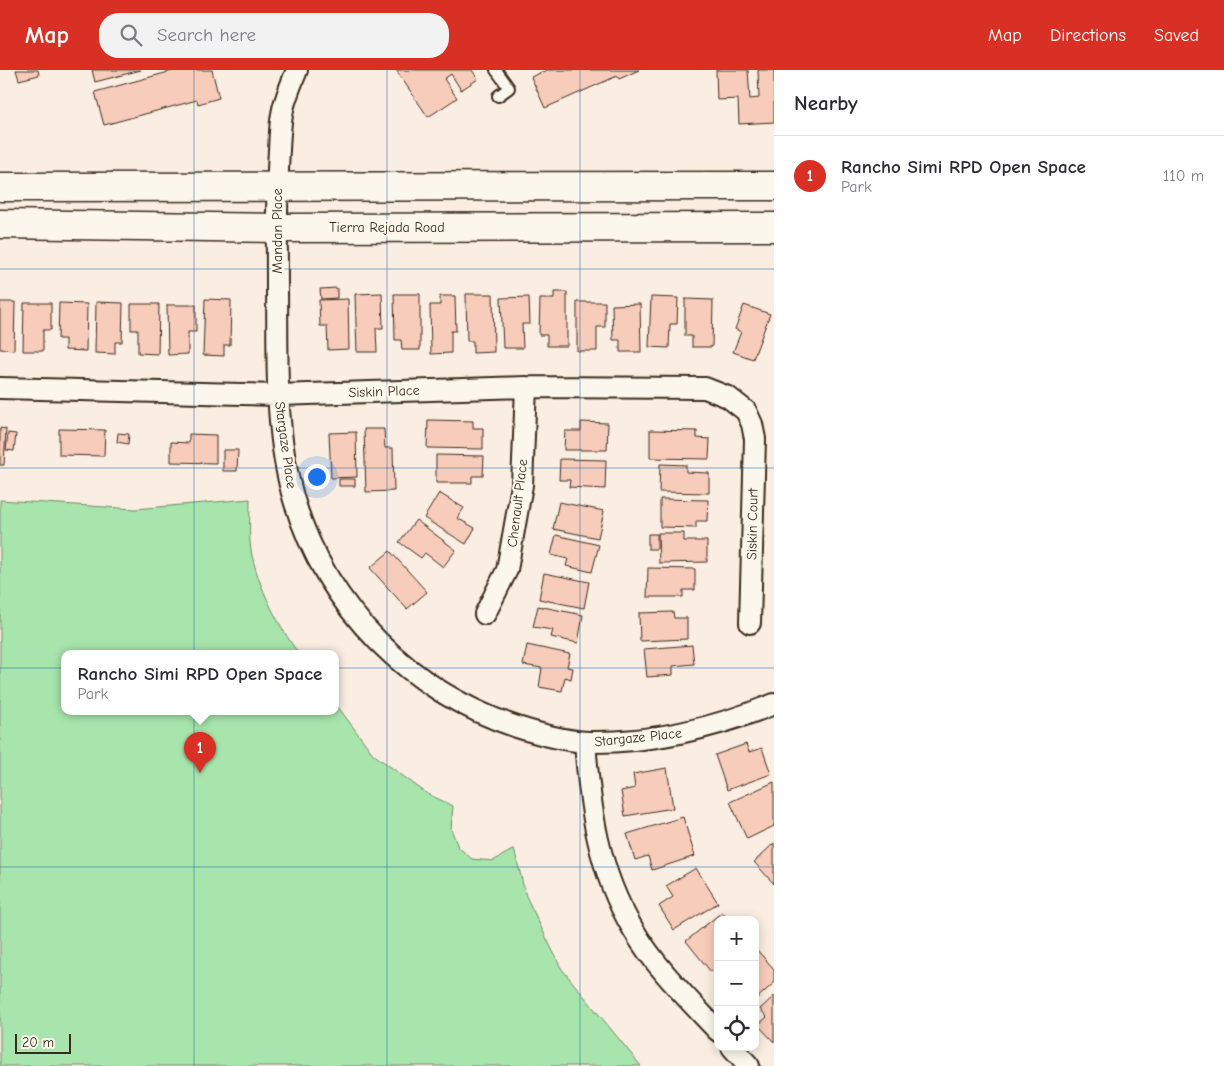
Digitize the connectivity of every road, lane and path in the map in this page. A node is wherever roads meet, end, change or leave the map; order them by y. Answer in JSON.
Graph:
{"nodes":[{"id":1,"x":297,"y":70,"type":"edge"},
{"id":2,"x":496,"y":70,"type":"edge"},
{"id":3,"x":498,"y":96,"type":"dead end"},
{"id":4,"x":774,"y":186,"type":"edge"},
{"id":5,"x":0,"y":187,"type":"edge"},
{"id":6,"x":276,"y":188,"type":"junction"},
{"id":7,"x":0,"y":224,"type":"edge"},
{"id":8,"x":774,"y":227,"type":"edge"},
{"id":9,"x":276,"y":228,"type":"junction"},
{"id":10,"x":526,"y":387,"type":"junction"},
{"id":11,"x":0,"y":388,"type":"edge"},
{"id":12,"x":278,"y":395,"type":"junction"},
{"id":13,"x":752,"y":424,"type":"joint"},
{"id":14,"x":485,"y":614,"type":"dead end"},
{"id":15,"x":750,"y":623,"type":"dead end"},
{"id":16,"x":774,"y":704,"type":"edge"},
{"id":17,"x":585,"y":742,"type":"junction"},
{"id":18,"x":714,"y":1026,"type":"edge"},
{"id":19,"x":736,"y":1051,"type":"edge"},
{"id":20,"x":749,"y":1066,"type":"edge"}],
"edges":[{"from":1,"to":6,"type":"street","name":"Mandan Place"},
{"from":2,"to":3,"type":"lane"},
{"from":4,"to":6,"type":"main road"},
{"from":5,"to":6,"type":"main road"},
{"from":6,"to":9,"type":"street","name":"Mandan Place"},
{"from":7,"to":9,"type":"main road","name":"Tierra Rejada Road"},
{"from":8,"to":9,"type":"main road","name":"Tierra Rejada Road"},
{"from":9,"to":12,"type":"street","name":"Mandan Place"},
{"from":10,"to":12,"type":"street","name":"Siskin Place"},
{"from":10,"to":13,"type":"street","name":"Siskin Place"},
{"from":10,"to":14,"type":"street","name":"Chenault Place"},
{"from":11,"to":12,"type":"street","name":"Siskin Place"},
{"from":12,"to":17,"type":"street","name":"Stargaze Place"},
{"from":13,"to":15,"type":"street","name":"Siskin Court"},
{"from":16,"to":17,"type":"street","name":"Stargaze Place"},
{"from":17,"to":18,"type":"street"},
{"from":19,"to":20,"type":"street"}]}
